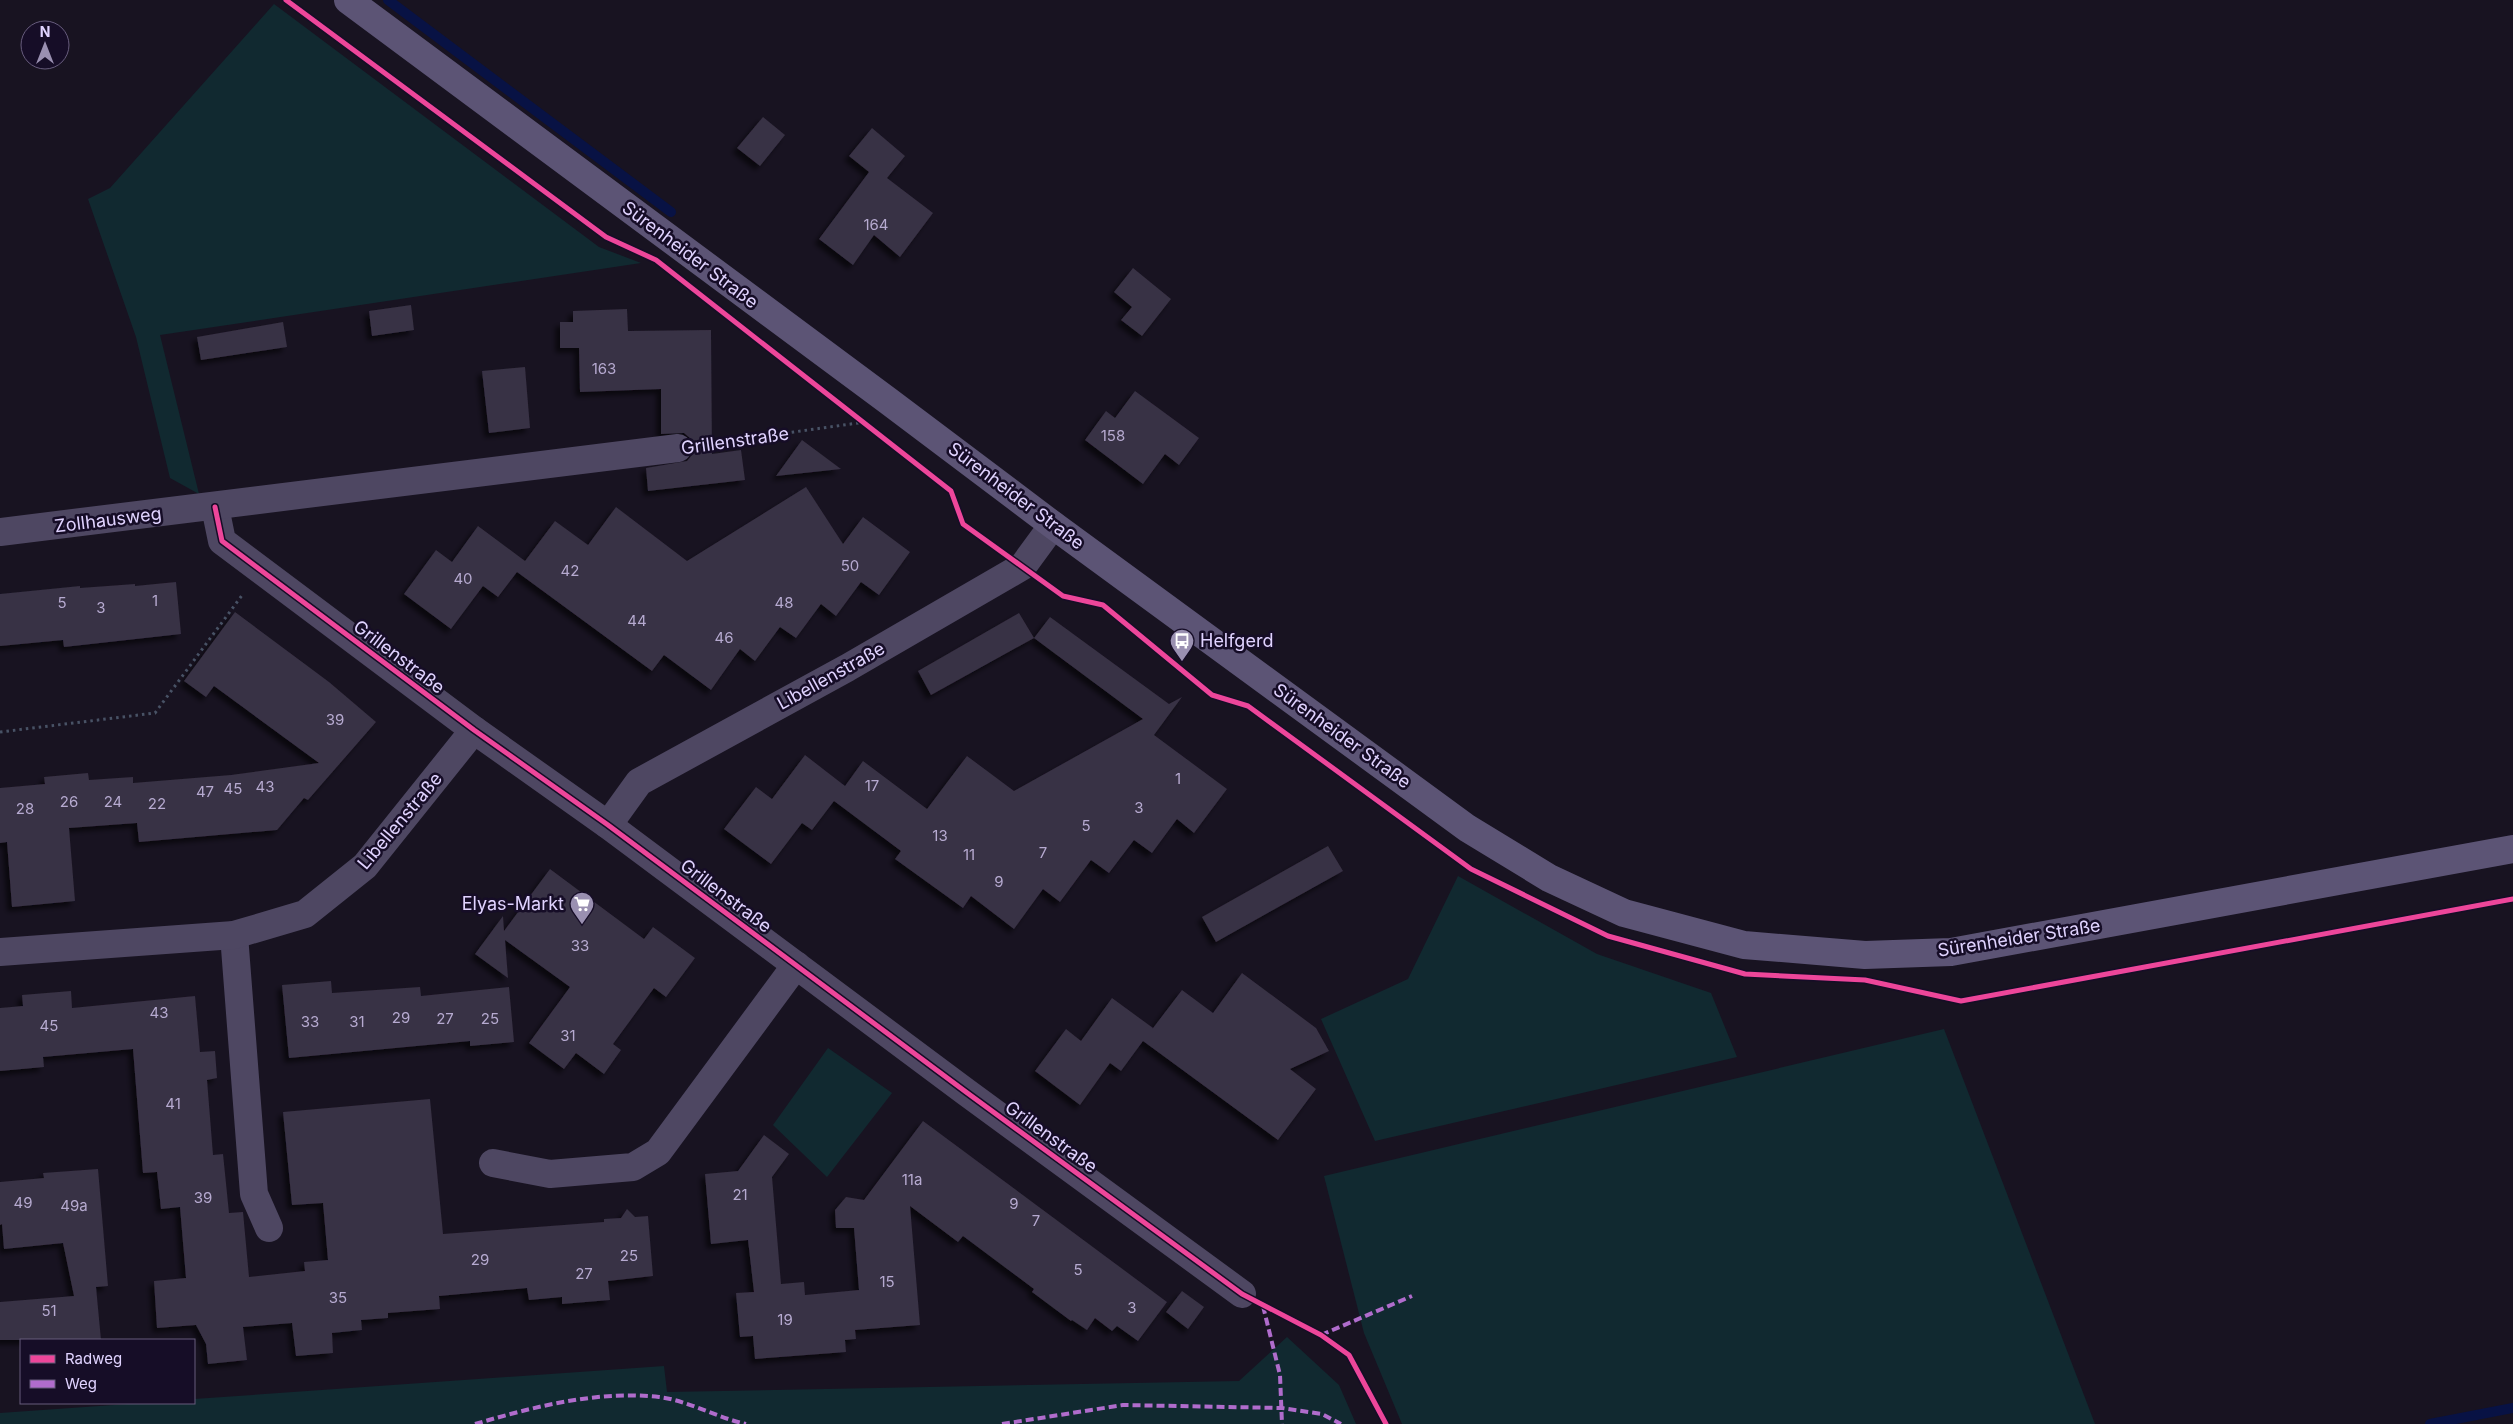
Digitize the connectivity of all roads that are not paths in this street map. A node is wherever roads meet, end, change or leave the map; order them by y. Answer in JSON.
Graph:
{"nodes":[{"id":1,"x":348,"y":0,"type":"edge"},
{"id":2,"x":678,"y":448,"type":"road end"},
{"id":3,"x":215,"y":507,"type":"junction"},
{"id":4,"x":1053,"y":525,"type":"junction"},
{"id":5,"x":0,"y":532,"type":"edge"},
{"id":6,"x":474,"y":730,"type":"junction"},
{"id":7,"x":608,"y":825,"type":"junction"},
{"id":8,"x":2513,"y":849,"type":"edge"},
{"id":9,"x":234,"y":935,"type":"junction"},
{"id":10,"x":0,"y":952,"type":"edge"},
{"id":11,"x":796,"y":965,"type":"junction"},
{"id":12,"x":493,"y":1163,"type":"dead end"},
{"id":13,"x":269,"y":1228,"type":"dead end"},
{"id":14,"x":1242,"y":1294,"type":"dead end"}],
"edges":[{"from":1,"to":4,"type":"main road","name":"Sürenheider Straße"},
{"from":2,"to":3,"type":"street","name":"Grillenstraße"},
{"from":3,"to":5,"type":"street","name":"Zollhausweg"},
{"from":3,"to":6,"type":"street","name":"Grillenstraße"},
{"from":4,"to":7,"type":"street","name":"Libellenstraße"},
{"from":4,"to":8,"type":"main road","name":"Sürenheider Straße"},
{"from":6,"to":7,"type":"street","name":"Grillenstraße"},
{"from":6,"to":9,"type":"street","name":"Libellenstraße"},
{"from":7,"to":11,"type":"street","name":"Grillenstraße"},
{"from":9,"to":10,"type":"street","name":"Libellenstraße"},
{"from":9,"to":13,"type":"street"},
{"from":11,"to":12,"type":"street"},
{"from":11,"to":14,"type":"street","name":"Grillenstraße"}]}
